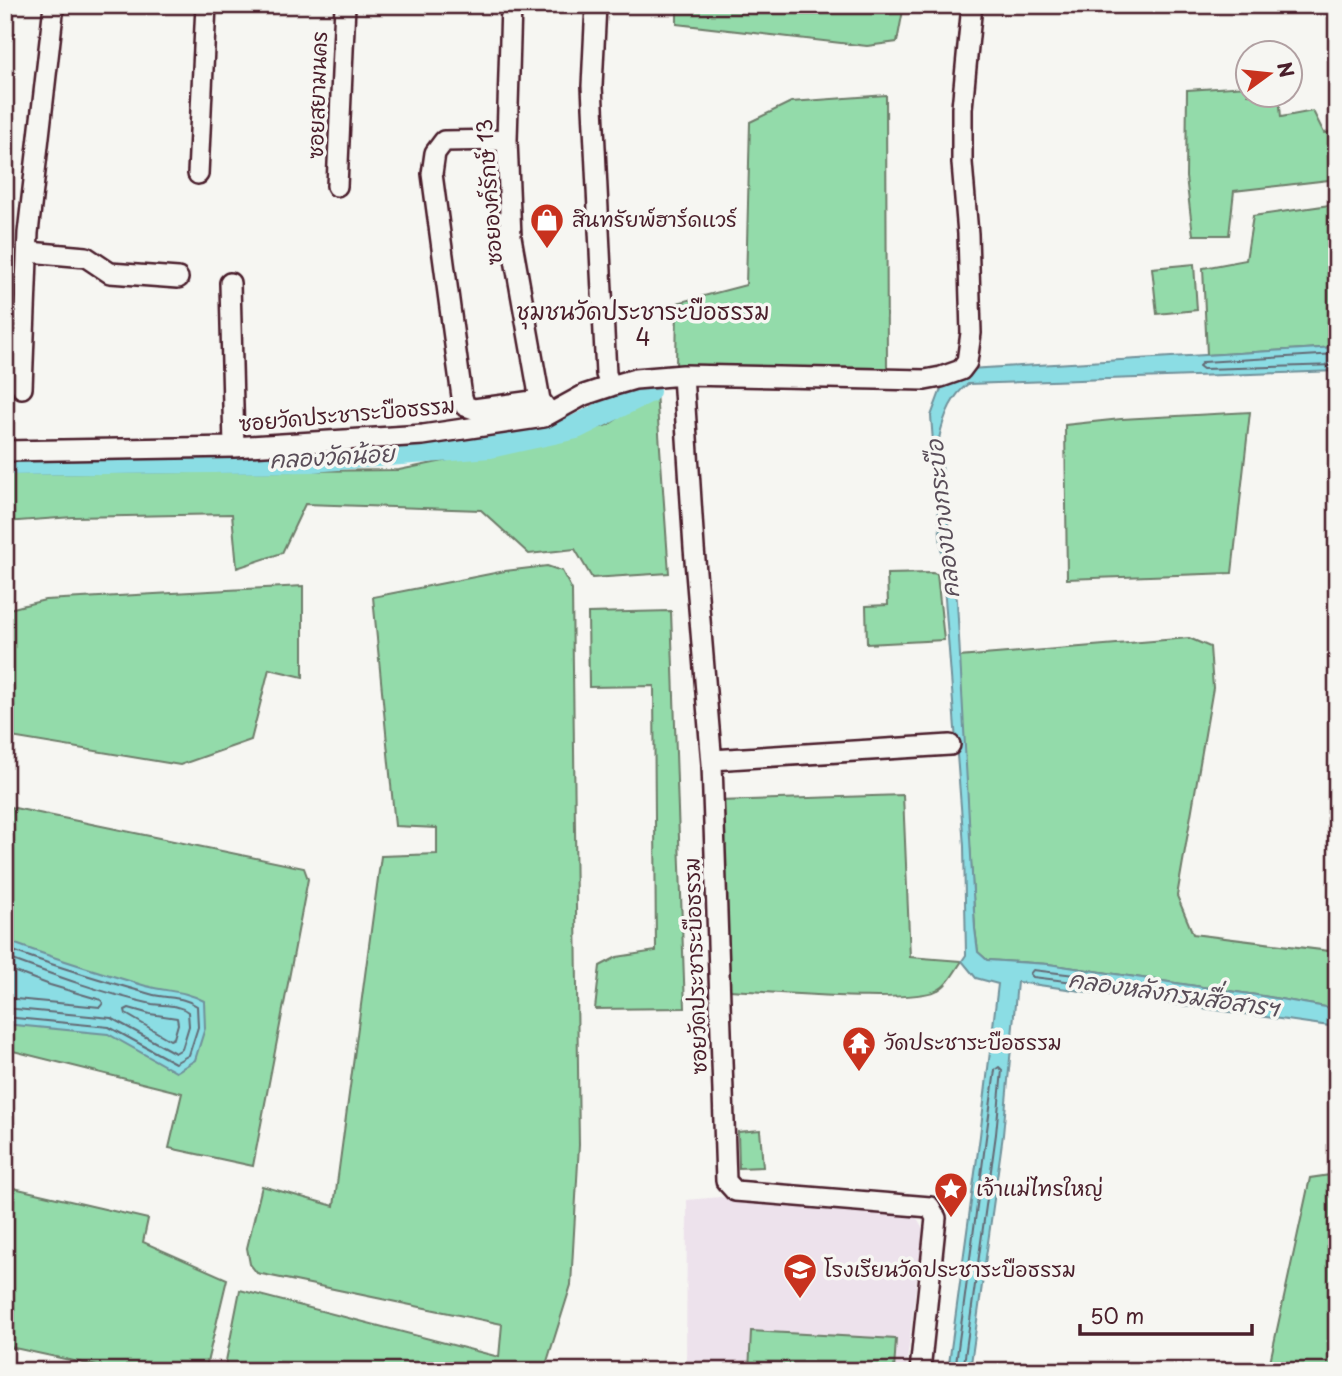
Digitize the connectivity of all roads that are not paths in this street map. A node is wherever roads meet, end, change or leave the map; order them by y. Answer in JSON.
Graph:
{"nodes":[{"id":1,"x":54,"y":5,"type":"edge"},
{"id":2,"x":206,"y":5,"type":"edge"},
{"id":3,"x":345,"y":5,"type":"edge"},
{"id":4,"x":511,"y":5,"type":"edge"},
{"id":5,"x":596,"y":5,"type":"edge"},
{"id":6,"x":972,"y":5,"type":"edge"},
{"id":7,"x":507,"y":140,"type":"junction"},
{"id":8,"x":198,"y":174,"type":"dead end"},
{"id":9,"x":337,"y":186,"type":"dead end"},
{"id":10,"x":29,"y":252,"type":"junction"},
{"id":11,"x":178,"y":278,"type":"dead end"},
{"id":12,"x":230,"y":283,"type":"dead end"},
{"id":13,"x":690,"y":375,"type":"junction"},
{"id":14,"x":611,"y":386,"type":"junction"},
{"id":15,"x":22,"y":388,"type":"dead end"},
{"id":16,"x":545,"y":406,"type":"junction"},
{"id":17,"x":234,"y":447,"type":"junction"},
{"id":18,"x":5,"y":451,"type":"edge"},
{"id":19,"x":950,"y":745,"type":"dead end"},
{"id":20,"x":712,"y":760,"type":"junction"},
{"id":21,"x":919,"y":1371,"type":"edge"}],
"edges":[{"from":1,"to":10,"type":"street"},
{"from":2,"to":8,"type":"street"},
{"from":3,"to":9,"type":"street","name":"ซอยสยามนคร"},
{"from":4,"to":7,"type":"street","name":"ซอยองค์รักษ์ 13"},
{"from":5,"to":14,"type":"street"},
{"from":6,"to":13,"type":"street","name":"ซอยวัดประชาระบือธรรม"},
{"from":7,"to":16,"type":"street","name":"ซอยองค์รักษ์ 13"},
{"from":7,"to":16,"type":"street"},
{"from":10,"to":11,"type":"street"},
{"from":10,"to":15,"type":"street"},
{"from":12,"to":17,"type":"street"},
{"from":13,"to":14,"type":"street","name":"ซอยวัดประชาระบือธรรม"},
{"from":13,"to":20,"type":"street","name":"ซอยวัดประชาระบือธรรม"},
{"from":14,"to":16,"type":"street","name":"ซอยวัดประชาระบือธรรม"},
{"from":16,"to":17,"type":"street","name":"ซอยวัดประชาระบือธรรม"},
{"from":17,"to":18,"type":"street","name":"ซอยวัดประชาระบือธรรม"},
{"from":19,"to":20,"type":"street"},
{"from":20,"to":21,"type":"street","name":"ซอยวัดประชาระบือธรรม"}]}
